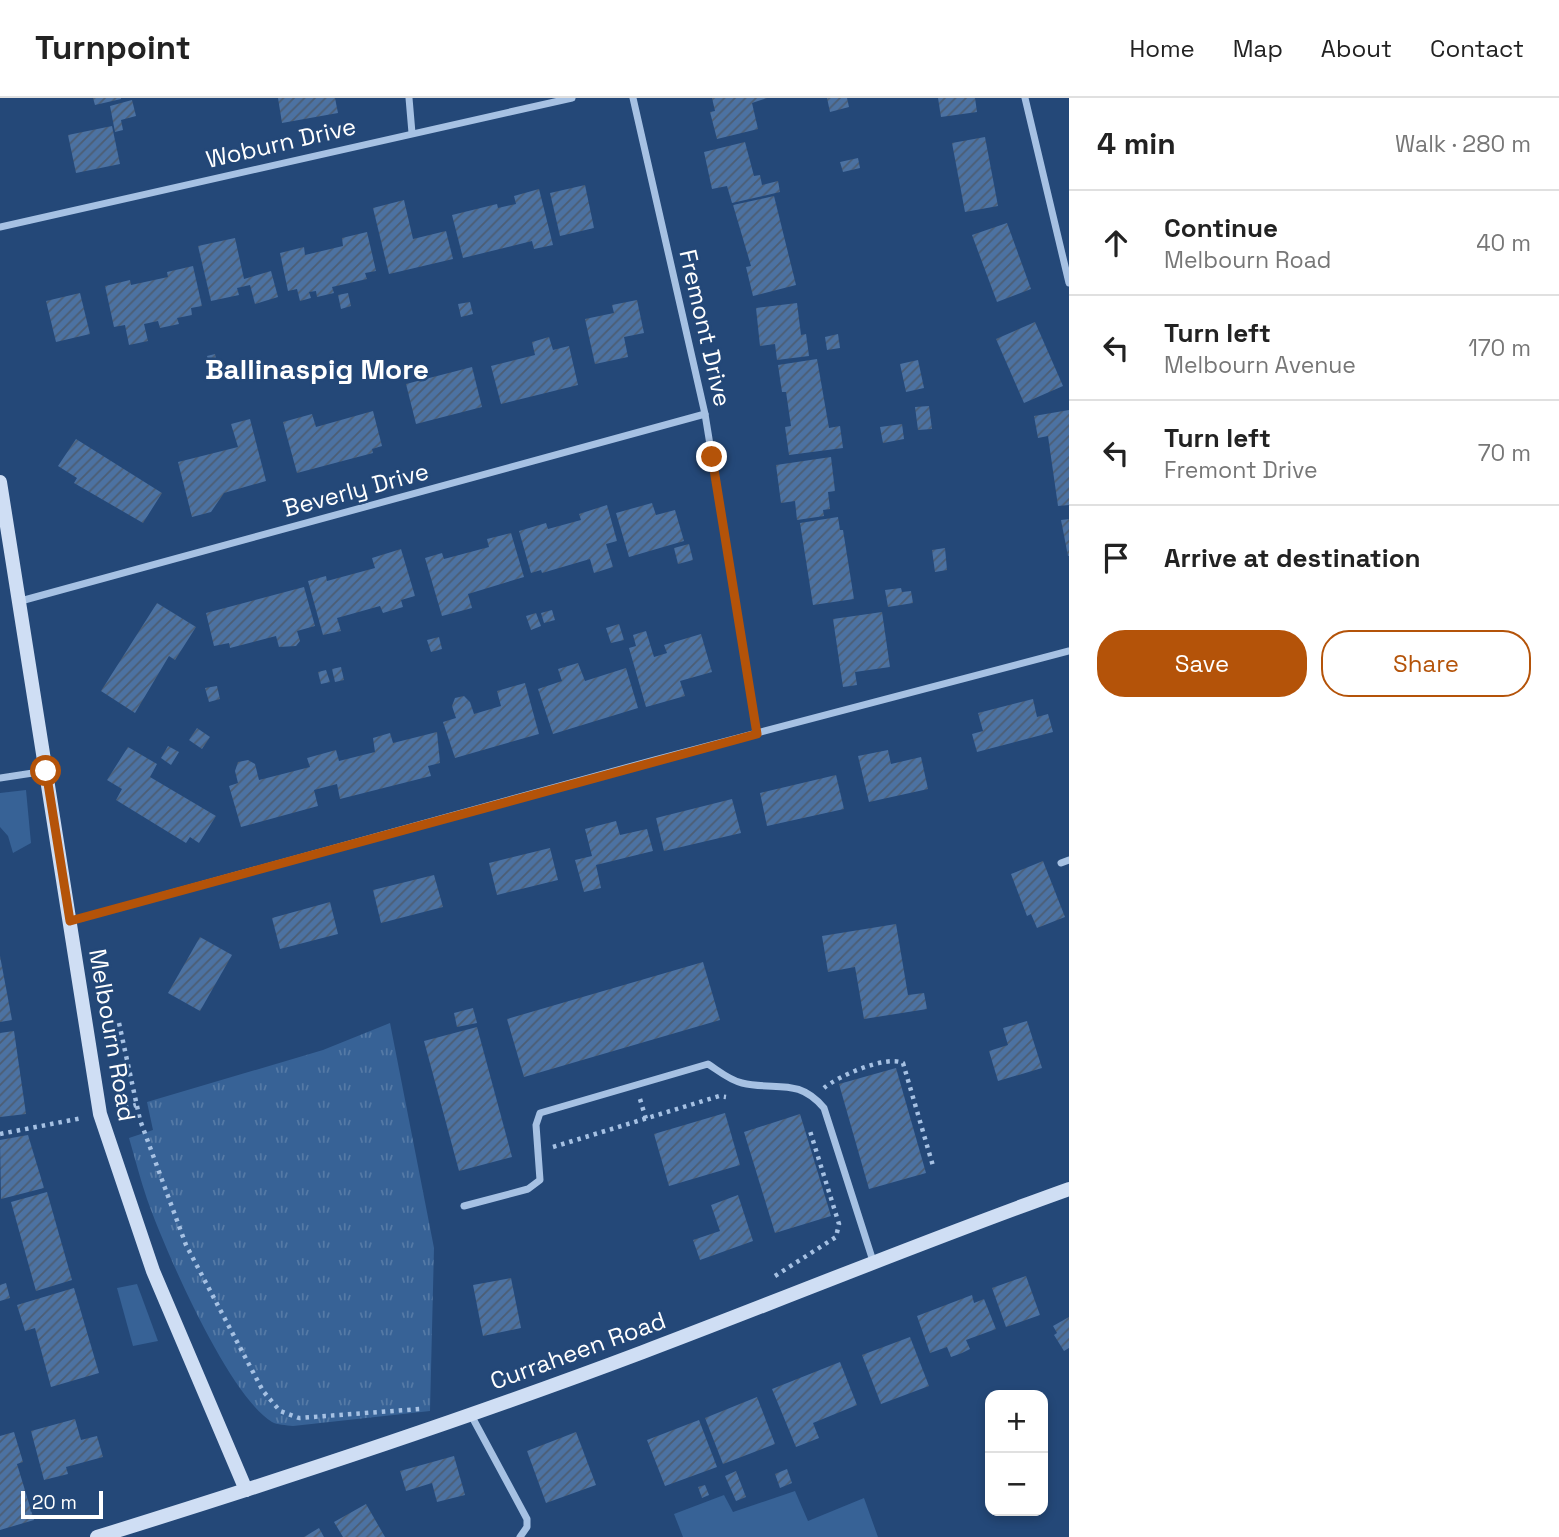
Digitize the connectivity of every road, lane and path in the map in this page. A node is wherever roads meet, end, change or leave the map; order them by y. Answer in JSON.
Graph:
{"nodes":[{"id":1,"x":409,"y":98,"type":"edge"},
{"id":2,"x":572,"y":98,"type":"edge"},
{"id":3,"x":634,"y":98,"type":"edge"},
{"id":4,"x":1025,"y":98,"type":"edge"},
{"id":5,"x":412,"y":133,"type":"junction"},
{"id":6,"x":0,"y":227,"type":"edge"},
{"id":7,"x":1069,"y":283,"type":"edge"},
{"id":8,"x":705,"y":414,"type":"junction"},
{"id":9,"x":0,"y":482,"type":"edge"},
{"id":10,"x":17,"y":602,"type":"junction"},
{"id":11,"x":1069,"y":650,"type":"edge"},
{"id":12,"x":757,"y":734,"type":"junction"},
{"id":13,"x":46,"y":771,"type":"junction"},
{"id":14,"x":0,"y":778,"type":"edge"},
{"id":15,"x":70,"y":921,"type":"junction"},
{"id":16,"x":119,"y":1023,"type":"dead end"},
{"id":17,"x":815,"y":1098,"type":"junction"},
{"id":18,"x":736,"y":1102,"type":"dead end"},
{"id":19,"x":29,"y":1128,"type":"dead end"},
{"id":20,"x":0,"y":1134,"type":"edge"},
{"id":21,"x":539,"y":1152,"type":"junction"},
{"id":22,"x":933,"y":1166,"type":"dead end"},
{"id":23,"x":1068,"y":1191,"type":"edge"},
{"id":24,"x":464,"y":1206,"type":"dead end"},
{"id":25,"x":873,"y":1261,"type":"junction"},
{"id":26,"x":767,"y":1280,"type":"dead end"},
{"id":27,"x":429,"y":1408,"type":"dead end"},
{"id":28,"x":471,"y":1415,"type":"junction"},
{"id":29,"x":246,"y":1490,"type":"junction"},
{"id":30,"x":97,"y":1537,"type":"edge"},
{"id":31,"x":520,"y":1537,"type":"edge"}],
"edges":[{"from":1,"to":5,"type":"street"},
{"from":2,"to":5,"type":"street","name":"Woburn Drive"},
{"from":3,"to":8,"type":"street","name":"Fremont Drive"},
{"from":4,"to":7,"type":"street"},
{"from":5,"to":6,"type":"street","name":"Woburn Drive"},
{"from":8,"to":10,"type":"street","name":"Beverly Drive"},
{"from":8,"to":12,"type":"street","name":"Fremont Drive"},
{"from":9,"to":10,"type":"street","name":"Melbourn Road"},
{"from":10,"to":13,"type":"street","name":"Melbourn Road"},
{"from":11,"to":12,"type":"street"},
{"from":12,"to":15,"type":"street"},
{"from":13,"to":14,"type":"street"},
{"from":13,"to":15,"type":"street","name":"Melbourn Road"},
{"from":15,"to":29,"type":"street","name":"Melbourn Road"},
{"from":16,"to":27,"type":"path"},
{"from":17,"to":21,"type":"street"},
{"from":17,"to":22,"type":"path"},
{"from":17,"to":25,"type":"street"},
{"from":17,"to":26,"type":"path"},
{"from":18,"to":21,"type":"path"},
{"from":19,"to":20,"type":"path"},
{"from":21,"to":24,"type":"street"},
{"from":23,"to":25,"type":"street","name":"Curraheen Road"},
{"from":25,"to":28,"type":"street","name":"Curraheen Road"},
{"from":28,"to":29,"type":"street","name":"Curraheen Road"},
{"from":28,"to":31,"type":"street"},
{"from":29,"to":30,"type":"street","name":"Curraheen Road"}]}
